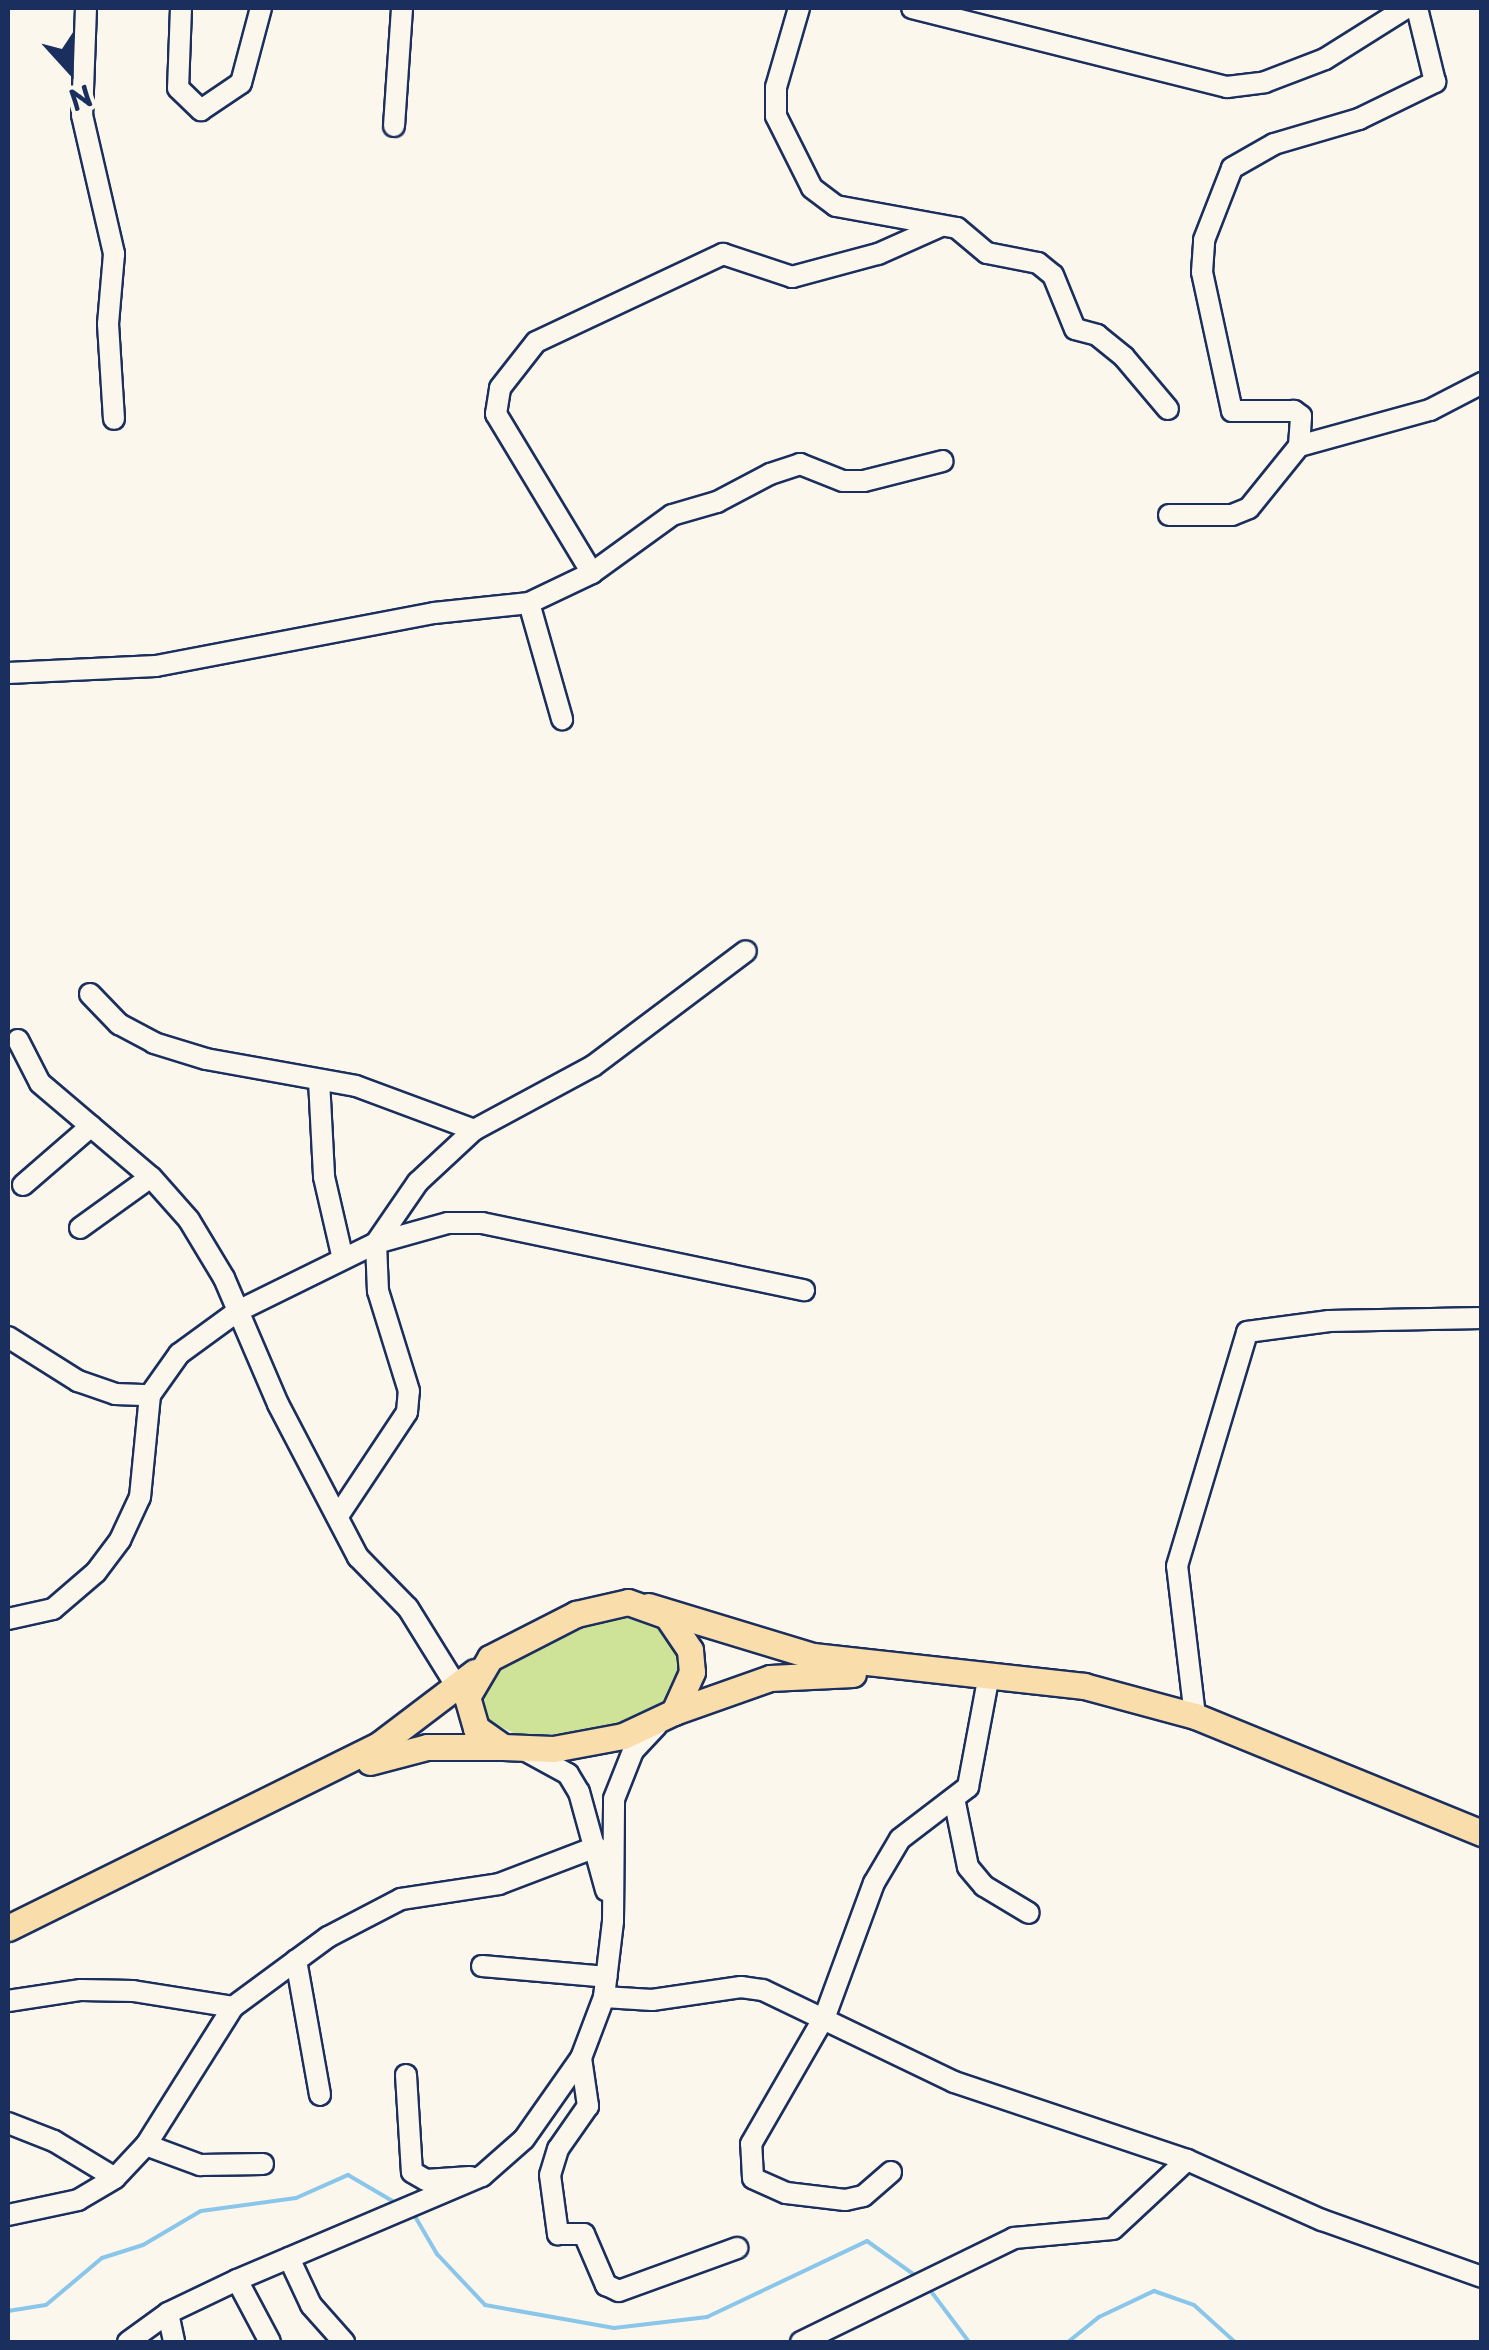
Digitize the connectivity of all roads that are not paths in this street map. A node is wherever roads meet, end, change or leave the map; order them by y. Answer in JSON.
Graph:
{"nodes":[{"id":1,"x":86,"y":8,"type":"edge"},
{"id":2,"x":181,"y":8,"type":"edge"},
{"id":3,"x":262,"y":8,"type":"edge"},
{"id":4,"x":402,"y":8,"type":"edge"},
{"id":5,"x":799,"y":8,"type":"edge"},
{"id":6,"x":912,"y":8,"type":"edge"},
{"id":7,"x":1406,"y":8,"type":"edge"},
{"id":8,"x":1417,"y":8,"type":"edge"},
{"id":9,"x":394,"y":126,"type":"dead end"},
{"id":10,"x":941,"y":226,"type":"junction"},
{"id":11,"x":1482,"y":383,"type":"edge"},
{"id":12,"x":1168,"y":409,"type":"dead end"},
{"id":13,"x":114,"y":419,"type":"dead end"},
{"id":14,"x":1300,"y":446,"type":"junction"},
{"id":15,"x":943,"y":460,"type":"dead end"},
{"id":16,"x":1169,"y":516,"type":"dead end"},
{"id":17,"x":592,"y":573,"type":"junction"},
{"id":18,"x":529,"y":603,"type":"junction"},
{"id":19,"x":8,"y":674,"type":"edge"},
{"id":20,"x":562,"y":719,"type":"dead end"},
{"id":21,"x":746,"y":950,"type":"dead end"},
{"id":22,"x":90,"y":994,"type":"dead end"},
{"id":23,"x":18,"y":1040,"type":"dead end"},
{"id":24,"x":319,"y":1080,"type":"junction"},
{"id":25,"x":90,"y":1126,"type":"junction"},
{"id":26,"x":474,"y":1130,"type":"junction"},
{"id":27,"x":151,"y":1176,"type":"junction"},
{"id":28,"x":23,"y":1185,"type":"dead end"},
{"id":29,"x":80,"y":1228,"type":"dead end"},
{"id":30,"x":376,"y":1242,"type":"junction"},
{"id":31,"x":343,"y":1259,"type":"junction"},
{"id":32,"x":804,"y":1290,"type":"dead end"},
{"id":33,"x":238,"y":1312,"type":"junction"},
{"id":34,"x":1482,"y":1318,"type":"edge"},
{"id":35,"x":8,"y":1337,"type":"edge"},
{"id":36,"x":150,"y":1394,"type":"junction"},
{"id":37,"x":340,"y":1513,"type":"junction"},
{"id":38,"x":648,"y":1606,"type":"junction"},
{"id":39,"x":8,"y":1619,"type":"edge"},
{"id":40,"x":478,"y":1668,"type":"junction"},
{"id":41,"x":933,"y":1670,"type":"junction"},
{"id":42,"x":989,"y":1675,"type":"junction"},
{"id":43,"x":457,"y":1687,"type":"junction"},
{"id":44,"x":1195,"y":1716,"type":"junction"},
{"id":45,"x":666,"y":1718,"type":"junction"},
{"id":46,"x":512,"y":1748,"type":"junction"},
{"id":47,"x":955,"y":1802,"type":"junction"},
{"id":48,"x":244,"y":1811,"type":"junction"},
{"id":49,"x":1482,"y":1834,"type":"edge"},
{"id":50,"x":596,"y":1847,"type":"junction"},
{"id":51,"x":1029,"y":1913,"type":"dead end"},
{"id":52,"x":614,"y":1921,"type":"junction"},
{"id":53,"x":8,"y":1928,"type":"edge"},
{"id":54,"x":296,"y":1960,"type":"junction"},
{"id":55,"x":482,"y":1966,"type":"dead end"},
{"id":56,"x":605,"y":1987,"type":"junction"},
{"id":57,"x":8,"y":2000,"type":"edge"},
{"id":58,"x":233,"y":2008,"type":"junction"},
{"id":59,"x":824,"y":2016,"type":"junction"},
{"id":60,"x":581,"y":2058,"type":"junction"},
{"id":61,"x":406,"y":2076,"type":"dead end"},
{"id":62,"x":320,"y":2095,"type":"dead end"},
{"id":63,"x":8,"y":2123,"type":"edge"},
{"id":64,"x":146,"y":2145,"type":"junction"},
{"id":65,"x":1187,"y":2160,"type":"junction"},
{"id":66,"x":262,"y":2164,"type":"dead end"},
{"id":67,"x":890,"y":2172,"type":"dead end"},
{"id":68,"x":482,"y":2176,"type":"junction"},
{"id":69,"x":114,"y":2178,"type":"junction"},
{"id":70,"x":8,"y":2215,"type":"edge"},
{"id":71,"x":736,"y":2248,"type":"dead end"},
{"id":72,"x":288,"y":2258,"type":"junction"},
{"id":73,"x":1482,"y":2277,"type":"edge"},
{"id":74,"x":237,"y":2280,"type":"junction"},
{"id":75,"x":168,"y":2313,"type":"junction"},
{"id":76,"x":128,"y":2342,"type":"edge"},
{"id":77,"x":174,"y":2342,"type":"edge"},
{"id":78,"x":270,"y":2342,"type":"edge"},
{"id":79,"x":344,"y":2342,"type":"edge"},
{"id":80,"x":801,"y":2342,"type":"edge"}],
"edges":[{"from":1,"to":13,"type":"street"},
{"from":2,"to":3,"type":"street"},
{"from":4,"to":9,"type":"street"},
{"from":5,"to":10,"type":"street"},
{"from":6,"to":7,"type":"street"},
{"from":8,"to":14,"type":"street"},
{"from":10,"to":12,"type":"street"},
{"from":10,"to":17,"type":"street"},
{"from":11,"to":14,"type":"street"},
{"from":14,"to":16,"type":"street"},
{"from":15,"to":17,"type":"street"},
{"from":17,"to":18,"type":"street"},
{"from":18,"to":19,"type":"street"},
{"from":18,"to":20,"type":"street"},
{"from":21,"to":26,"type":"street"},
{"from":22,"to":24,"type":"street"},
{"from":23,"to":25,"type":"street"},
{"from":24,"to":26,"type":"street"},
{"from":24,"to":31,"type":"street"},
{"from":25,"to":27,"type":"street"},
{"from":25,"to":28,"type":"street"},
{"from":26,"to":30,"type":"street"},
{"from":27,"to":29,"type":"street"},
{"from":27,"to":33,"type":"street"},
{"from":30,"to":31,"type":"street"},
{"from":30,"to":32,"type":"street"},
{"from":30,"to":37,"type":"street"},
{"from":31,"to":33,"type":"street"},
{"from":33,"to":36,"type":"street"},
{"from":33,"to":37,"type":"street"},
{"from":34,"to":44,"type":"street"},
{"from":35,"to":36,"type":"street"},
{"from":36,"to":39,"type":"street"},
{"from":37,"to":43,"type":"street"},
{"from":38,"to":40,"type":"main road"},
{"from":38,"to":41,"type":"main road"},
{"from":38,"to":45,"type":"main road"},
{"from":40,"to":43,"type":"main road"},
{"from":40,"to":46,"type":"main road"},
{"from":41,"to":42,"type":"main road"},
{"from":41,"to":45,"type":"main road"},
{"from":42,"to":44,"type":"main road"},
{"from":42,"to":47,"type":"street"},
{"from":43,"to":48,"type":"main road"},
{"from":44,"to":49,"type":"main road"},
{"from":45,"to":46,"type":"main road"},
{"from":45,"to":52,"type":"street"},
{"from":46,"to":48,"type":"main road"},
{"from":46,"to":50,"type":"street"},
{"from":47,"to":51,"type":"street"},
{"from":47,"to":59,"type":"street"},
{"from":48,"to":53,"type":"main road"},
{"from":50,"to":52,"type":"street"},
{"from":50,"to":54,"type":"street"},
{"from":52,"to":56,"type":"street"},
{"from":54,"to":58,"type":"street"},
{"from":54,"to":62,"type":"street"},
{"from":55,"to":56,"type":"street"},
{"from":56,"to":59,"type":"street"},
{"from":56,"to":60,"type":"street"},
{"from":57,"to":58,"type":"street"},
{"from":58,"to":64,"type":"street"},
{"from":59,"to":65,"type":"street"},
{"from":59,"to":67,"type":"street"},
{"from":60,"to":68,"type":"street"},
{"from":60,"to":71,"type":"street"},
{"from":61,"to":68,"type":"street"},
{"from":63,"to":69,"type":"street"},
{"from":64,"to":66,"type":"street"},
{"from":64,"to":69,"type":"street"},
{"from":65,"to":73,"type":"street"},
{"from":65,"to":80,"type":"street"},
{"from":68,"to":72,"type":"street"},
{"from":69,"to":70,"type":"street"},
{"from":72,"to":74,"type":"street"},
{"from":72,"to":79,"type":"street"},
{"from":74,"to":75,"type":"street"},
{"from":74,"to":78,"type":"street"},
{"from":75,"to":76,"type":"street"},
{"from":75,"to":77,"type":"street"}]}
